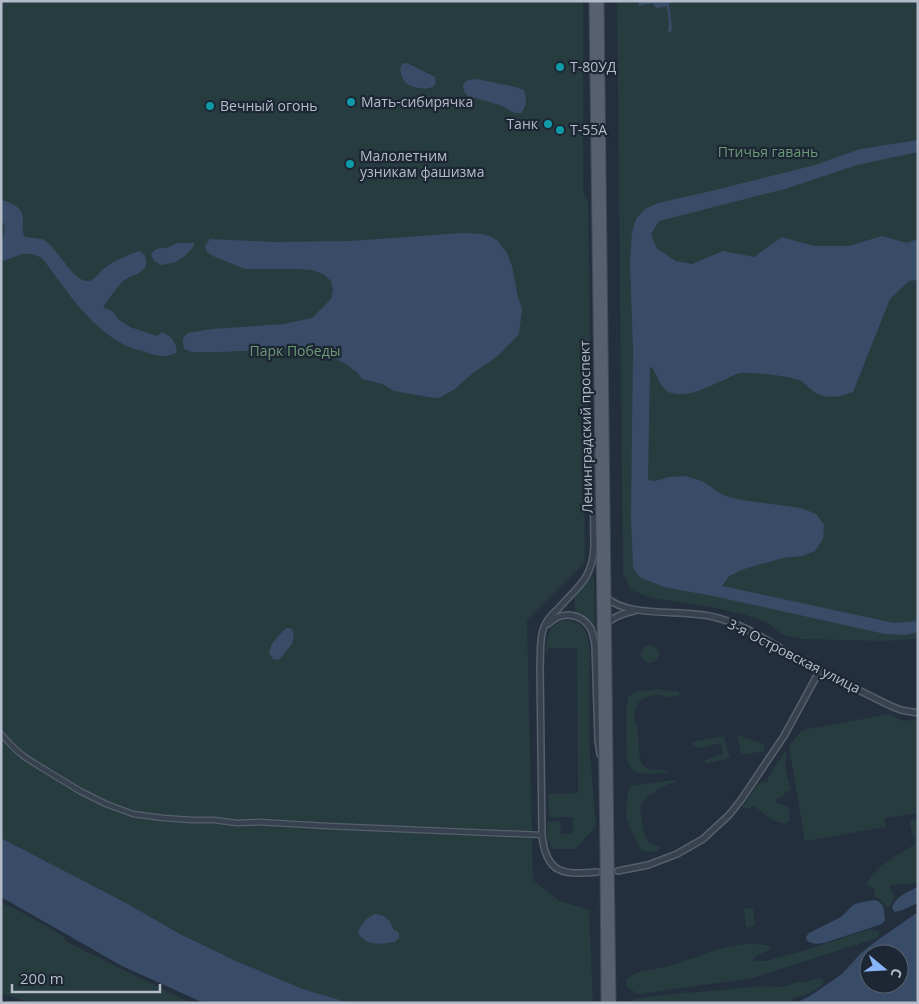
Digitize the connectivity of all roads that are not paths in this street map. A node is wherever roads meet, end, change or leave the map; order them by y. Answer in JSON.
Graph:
{"nodes":[{"id":1,"x":593,"y":1,"type":"edge"},
{"id":2,"x":600,"y":1,"type":"edge"},
{"id":3,"x":598,"y":430,"type":"junction"},
{"id":4,"x":607,"y":598,"type":"junction"},
{"id":5,"x":637,"y":610,"type":"junction"},
{"id":6,"x":607,"y":623,"type":"junction"},
{"id":7,"x":542,"y":636,"type":"junction"},
{"id":8,"x":820,"y":670,"type":"junction"},
{"id":9,"x":918,"y":713,"type":"edge"},
{"id":10,"x":1,"y":734,"type":"edge"},
{"id":11,"x":603,"y":766,"type":"junction"},
{"id":12,"x":542,"y":835,"type":"junction"},
{"id":13,"x":607,"y":853,"type":"junction"},
{"id":14,"x":618,"y":871,"type":"dead end"},
{"id":15,"x":597,"y":872,"type":"dead end"},
{"id":16,"x":605,"y":1003,"type":"edge"},
{"id":17,"x":612,"y":1003,"type":"edge"}],
"edges":[{"from":1,"to":3,"type":"main road","name":"Ленинградский проспект"},
{"from":2,"to":4,"type":"main road","name":"Ленинградский проспект"},
{"from":3,"to":7,"type":"street"},
{"from":3,"to":11,"type":"main road","name":"Ленинградский проспект"},
{"from":4,"to":5,"type":"street"},
{"from":4,"to":6,"type":"main road","name":"Ленинградский проспект"},
{"from":5,"to":6,"type":"street"},
{"from":5,"to":8,"type":"street","name":"3-я Островская улица"},
{"from":6,"to":13,"type":"main road","name":"Ленинградский проспект"},
{"from":7,"to":11,"type":"street"},
{"from":7,"to":12,"type":"street"},
{"from":8,"to":9,"type":"street","name":"3-я Островская улица"},
{"from":8,"to":14,"type":"street"},
{"from":10,"to":12,"type":"street"},
{"from":11,"to":13,"type":"main road","name":"Ленинградский проспект"},
{"from":12,"to":15,"type":"street"},
{"from":13,"to":16,"type":"main road","bridge":true},
{"from":13,"to":17,"type":"main road","bridge":true}]}
